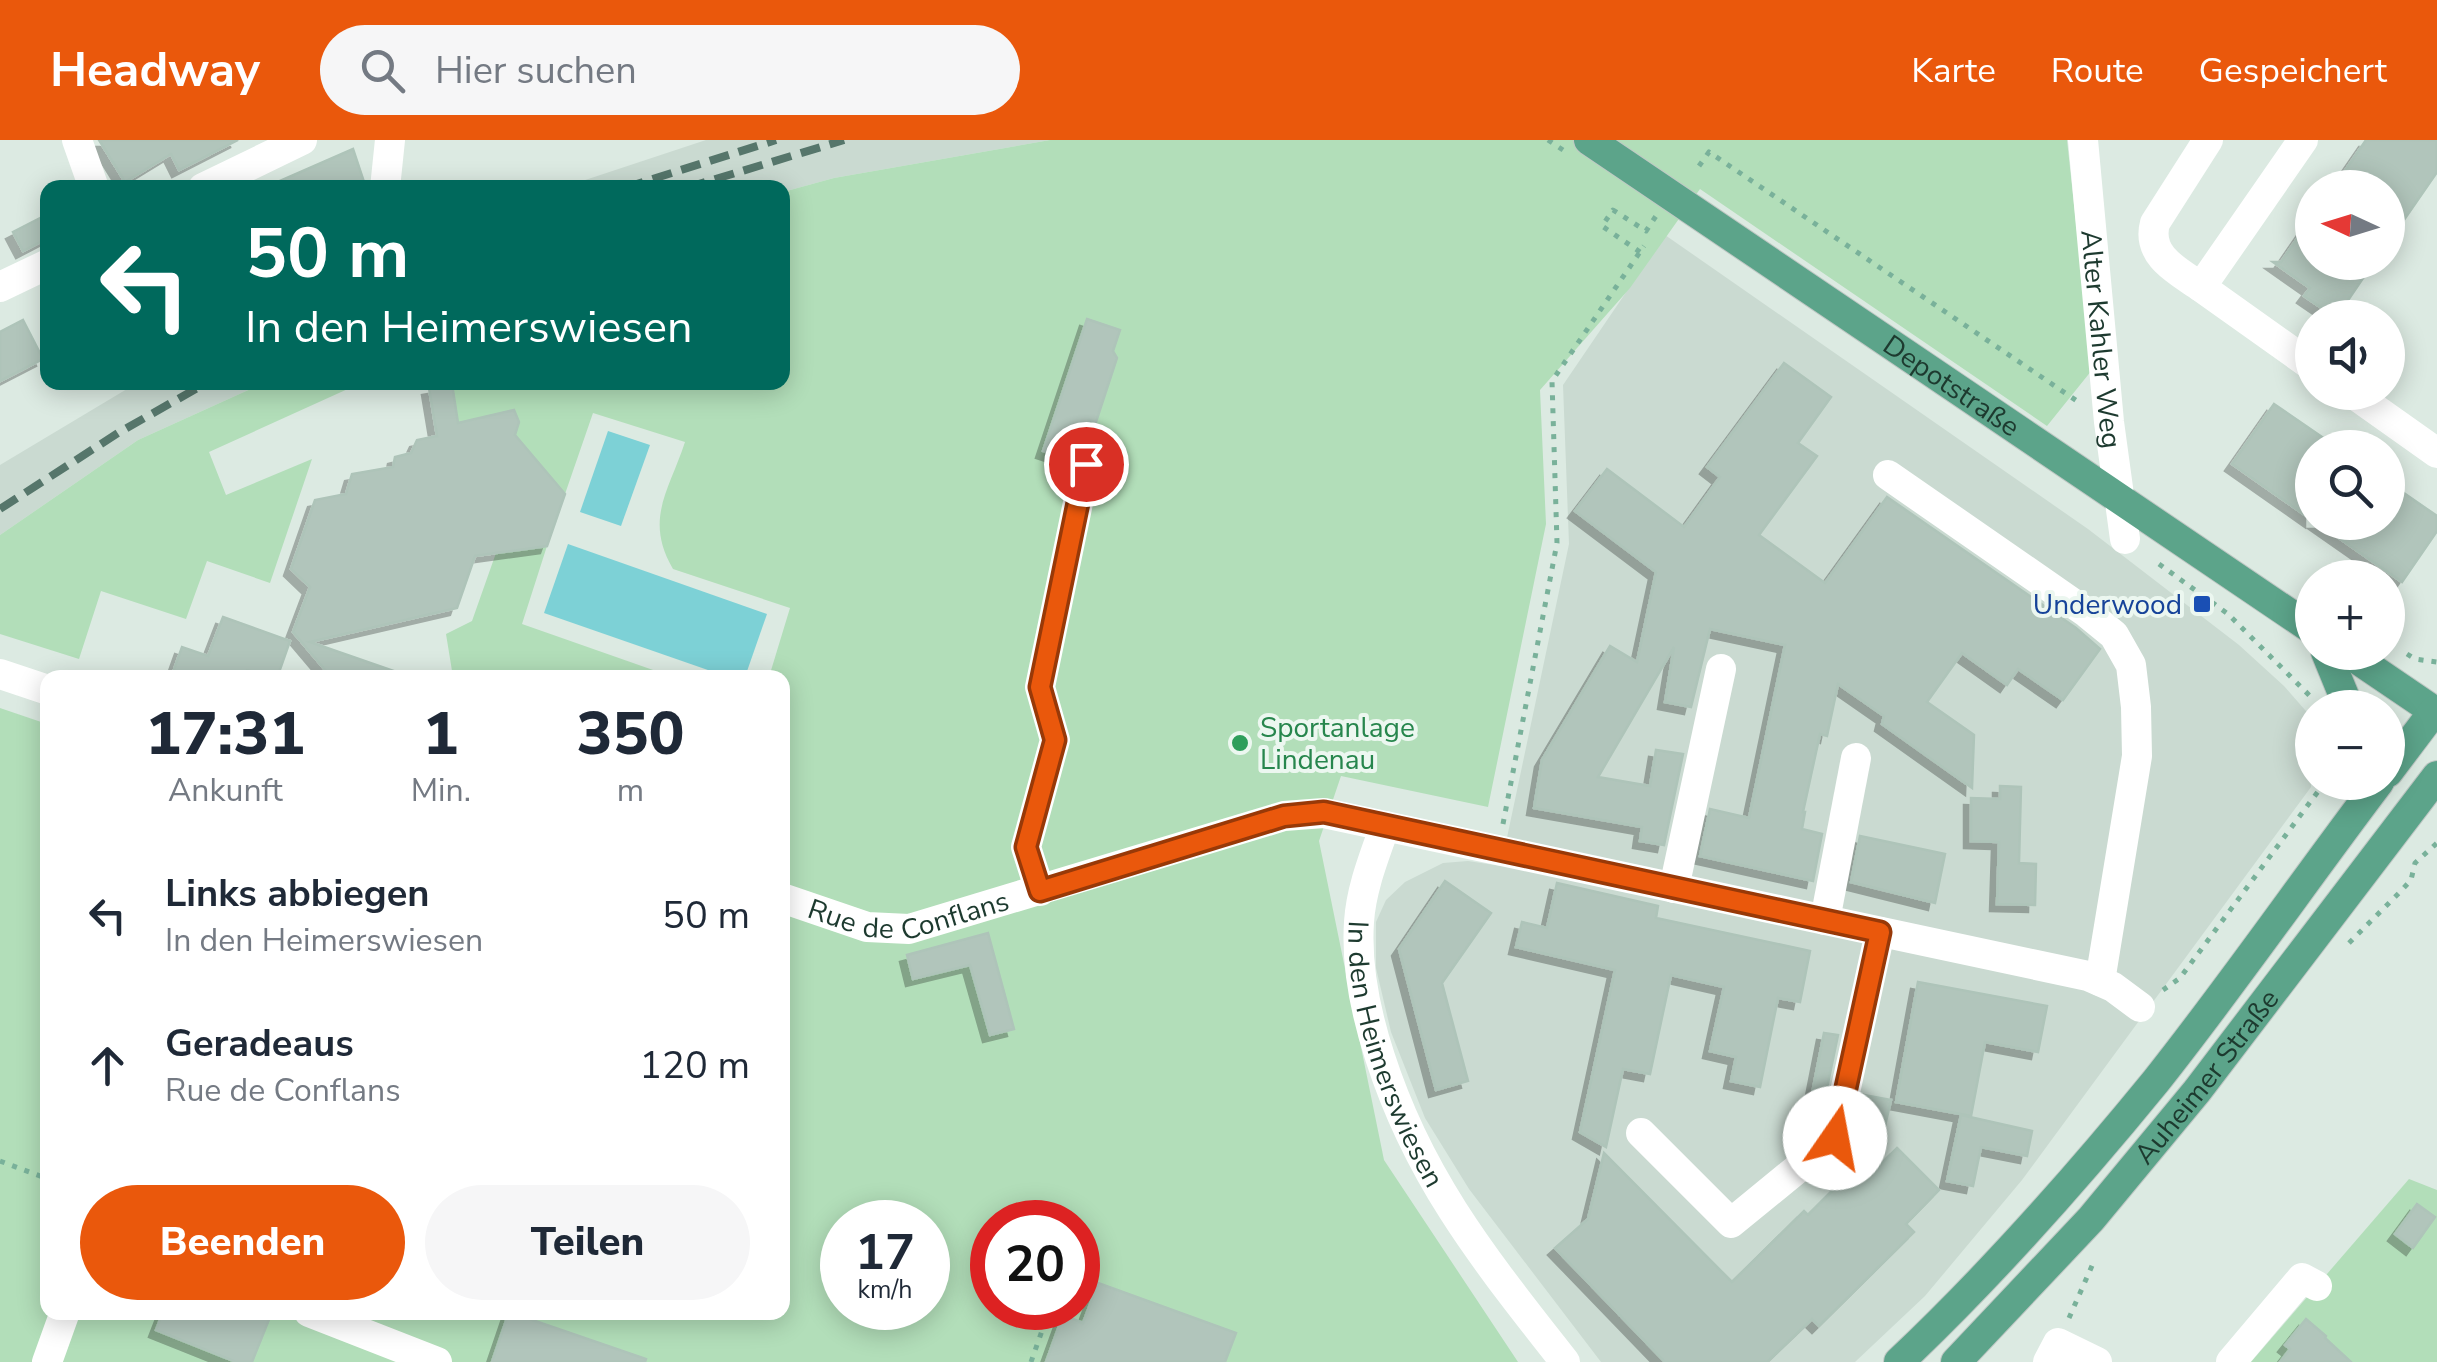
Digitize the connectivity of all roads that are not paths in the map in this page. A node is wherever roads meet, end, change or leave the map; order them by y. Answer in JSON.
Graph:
{"nodes":[{"id":1,"x":77,"y":140,"type":"edge"},
{"id":2,"x":302,"y":140,"type":"edge"},
{"id":3,"x":390,"y":140,"type":"edge"},
{"id":4,"x":1588,"y":140,"type":"edge"},
{"id":5,"x":2084,"y":140,"type":"edge"},
{"id":6,"x":2208,"y":140,"type":"edge"},
{"id":7,"x":2303,"y":140,"type":"edge"},
{"id":8,"x":258,"y":149,"type":"edge"},
{"id":9,"x":91,"y":180,"type":"edge"},
{"id":10,"x":214,"y":180,"type":"edge"},
{"id":11,"x":387,"y":180,"type":"edge"},
{"id":12,"x":40,"y":268,"type":"edge"},
{"id":13,"x":0,"y":287,"type":"edge"},
{"id":14,"x":2201,"y":287,"type":"junction"},
{"id":15,"x":2295,"y":354,"type":"edge"},
{"id":16,"x":2376,"y":410,"type":"edge"},
{"id":17,"x":2437,"y":453,"type":"edge"},
{"id":18,"x":1086,"y":464,"type":"dead end"},
{"id":19,"x":1888,"y":476,"type":"dead end"},
{"id":20,"x":2121,"y":500,"type":"junction"},
{"id":21,"x":2125,"y":539,"type":"road end"},
{"id":22,"x":2295,"y":618,"type":"edge"},
{"id":23,"x":1721,"y":669,"type":"dead end"},
{"id":24,"x":2375,"y":670,"type":"edge"},
{"id":25,"x":0,"y":674,"type":"edge"},
{"id":26,"x":40,"y":687,"type":"edge"},
{"id":27,"x":2436,"y":710,"type":"edge"},
{"id":28,"x":2405,"y":750,"type":"edge"},
{"id":29,"x":1856,"y":758,"type":"dead end"},
{"id":30,"x":2437,"y":776,"type":"edge"},
{"id":31,"x":2356,"y":800,"type":"edge"},
{"id":32,"x":2437,"y":815,"type":"edge"},
{"id":33,"x":1384,"y":826,"type":"junction"},
{"id":34,"x":2389,"y":839,"type":"junction"},
{"id":35,"x":1674,"y":888,"type":"junction"},
{"id":36,"x":1040,"y":891,"type":"junction"},
{"id":37,"x":790,"y":901,"type":"edge"},
{"id":38,"x":1824,"y":920,"type":"junction"},
{"id":39,"x":1880,"y":932,"type":"junction"},
{"id":40,"x":2100,"y":981,"type":"junction"},
{"id":41,"x":2140,"y":1007,"type":"road end"},
{"id":42,"x":1641,"y":1133,"type":"dead end"},
{"id":43,"x":2317,"y":1286,"type":"dead end"},
{"id":44,"x":62,"y":1320,"type":"edge"},
{"id":45,"x":329,"y":1320,"type":"edge"},
{"id":46,"x":2053,"y":1353,"type":"edge"},
{"id":47,"x":47,"y":1362,"type":"edge"},
{"id":48,"x":437,"y":1362,"type":"edge"},
{"id":49,"x":1566,"y":1362,"type":"edge"},
{"id":50,"x":1900,"y":1362,"type":"edge"},
{"id":51,"x":1956,"y":1362,"type":"edge"},
{"id":52,"x":2097,"y":1362,"type":"edge"},
{"id":53,"x":2231,"y":1362,"type":"edge"}],
"edges":[{"from":1,"to":9,"type":"street"},
{"from":2,"to":8,"type":"street"},
{"from":3,"to":11,"type":"street"},
{"from":4,"to":20,"type":"main road","name":"Depotstraße"},
{"from":5,"to":20,"type":"street","name":"Alter Kahler Weg"},
{"from":6,"to":14,"type":"street"},
{"from":7,"to":14,"type":"street"},
{"from":8,"to":10,"type":"street"},
{"from":12,"to":13,"type":"street"},
{"from":14,"to":15,"type":"street"},
{"from":16,"to":17,"type":"street"},
{"from":18,"to":36,"type":"street"},
{"from":19,"to":40,"type":"street"},
{"from":20,"to":21,"type":"street","name":"Alter Kahler Weg"},
{"from":20,"to":22,"type":"main road","name":"Depotstraße"},
{"from":23,"to":35,"type":"street"},
{"from":24,"to":27,"type":"main road"},
{"from":25,"to":26,"type":"street"},
{"from":27,"to":28,"type":"main road"},
{"from":29,"to":38,"type":"street"},
{"from":30,"to":34,"type":"main road","name":"Auheimer Straße"},
{"from":31,"to":50,"type":"main road","name":"Auheimer Straße"},
{"from":32,"to":34,"type":"main road"},
{"from":33,"to":35,"type":"street"},
{"from":33,"to":36,"type":"street","name":"Rue de Conflans"},
{"from":33,"to":49,"type":"street","name":"In den Heimerswiesen"},
{"from":34,"to":51,"type":"main road","name":"Auheimer Straße"},
{"from":35,"to":38,"type":"street"},
{"from":36,"to":37,"type":"street","name":"Rue de Conflans"},
{"from":38,"to":39,"type":"street"},
{"from":39,"to":40,"type":"street"},
{"from":39,"to":42,"type":"street"},
{"from":40,"to":41,"type":"street"},
{"from":43,"to":53,"type":"street"},
{"from":44,"to":47,"type":"street"},
{"from":45,"to":48,"type":"street"},
{"from":46,"to":52,"type":"street"}]}
